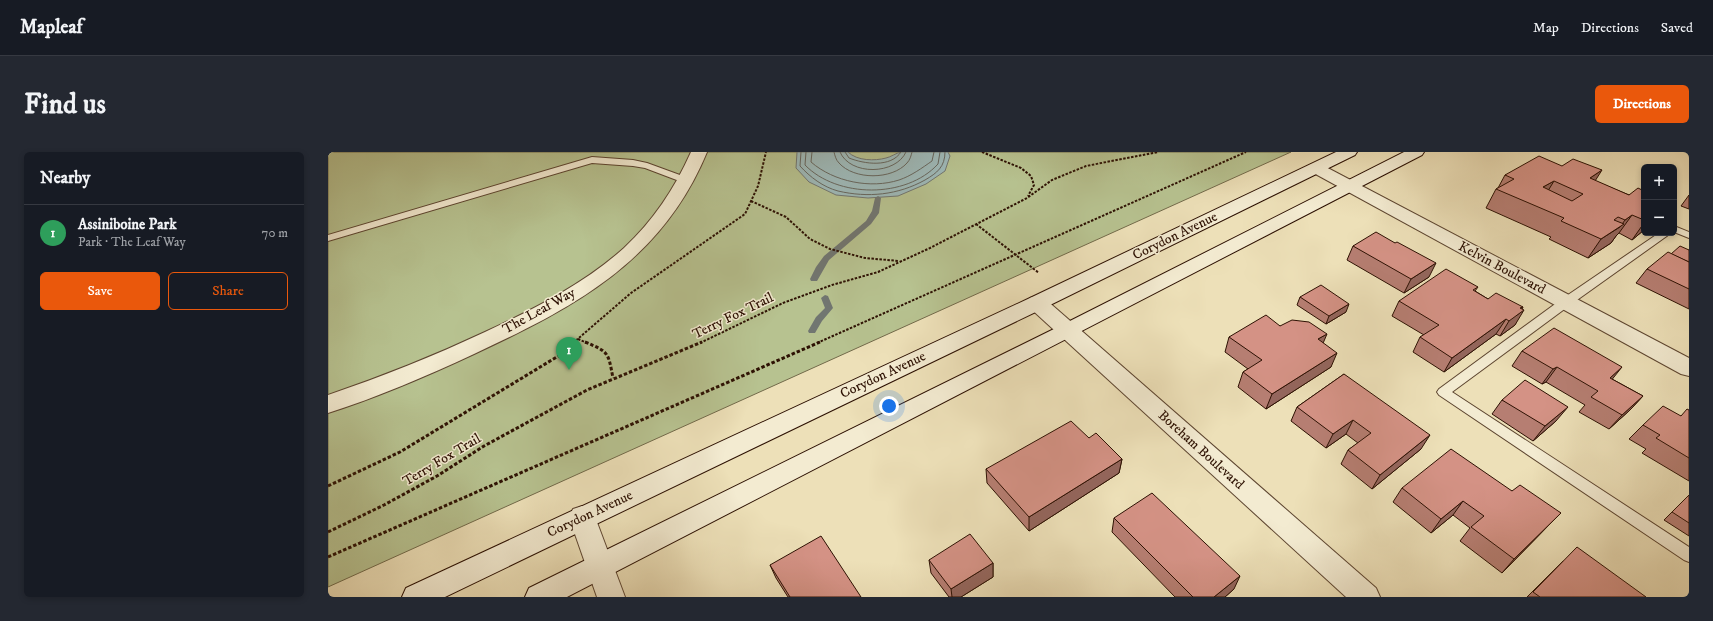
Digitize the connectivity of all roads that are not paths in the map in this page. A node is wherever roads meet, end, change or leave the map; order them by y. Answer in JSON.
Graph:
{"nodes":[{"id":1,"x":699,"y":152,"type":"edge"},
{"id":2,"x":1349,"y":152,"type":"edge"},
{"id":3,"x":1416,"y":152,"type":"edge"},
{"id":4,"x":1316,"y":168,"type":"junction"},
{"id":5,"x":685,"y":180,"type":"junction"},
{"id":6,"x":1348,"y":186,"type":"junction"},
{"id":7,"x":1677,"y":230,"type":"edge"},
{"id":8,"x":1689,"y":235,"type":"edge"},
{"id":9,"x":1662,"y":236,"type":"edge"},
{"id":10,"x":328,"y":238,"type":"edge"},
{"id":11,"x":1566,"y":302,"type":"junction"},
{"id":12,"x":1037,"y":303,"type":"junction"},
{"id":13,"x":1068,"y":331,"type":"junction"},
{"id":14,"x":1689,"y":368,"type":"edge"},
{"id":15,"x":328,"y":404,"type":"edge"},
{"id":16,"x":582,"y":517,"type":"junction"},
{"id":17,"x":1689,"y":556,"type":"edge"},
{"id":18,"x":600,"y":566,"type":"junction"},
{"id":19,"x":416,"y":597,"type":"edge"},
{"id":20,"x":539,"y":597,"type":"edge"},
{"id":21,"x":611,"y":597,"type":"edge"},
{"id":22,"x":1366,"y":597,"type":"edge"}],
"edges":[{"from":1,"to":5,"type":"main road","name":"The Leaf Way"},
{"from":2,"to":4,"type":"main road","name":"Corydon Avenue"},
{"from":3,"to":6,"type":"main road"},
{"from":4,"to":6,"type":"main road","name":"Kelvin Boulevard"},
{"from":4,"to":12,"type":"main road","name":"Corydon Avenue"},
{"from":5,"to":10,"type":"lane"},
{"from":5,"to":15,"type":"main road","name":"The Leaf Way"},
{"from":6,"to":11,"type":"main road","name":"Kelvin Boulevard"},
{"from":6,"to":13,"type":"main road"},
{"from":7,"to":8,"type":"lane"},
{"from":9,"to":11,"type":"lane"},
{"from":11,"to":14,"type":"main road","name":"Kelvin Boulevard"},
{"from":11,"to":17,"type":"lane"},
{"from":12,"to":13,"type":"main road","name":"Boreham Boulevard"},
{"from":12,"to":16,"type":"main road","name":"Corydon Avenue"},
{"from":13,"to":18,"type":"main road"},
{"from":13,"to":22,"type":"main road","name":"Boreham Boulevard"},
{"from":16,"to":18,"type":"main road"},
{"from":16,"to":19,"type":"main road","name":"Corydon Avenue"},
{"from":18,"to":20,"type":"main road"},
{"from":18,"to":21,"type":"main road"}]}
